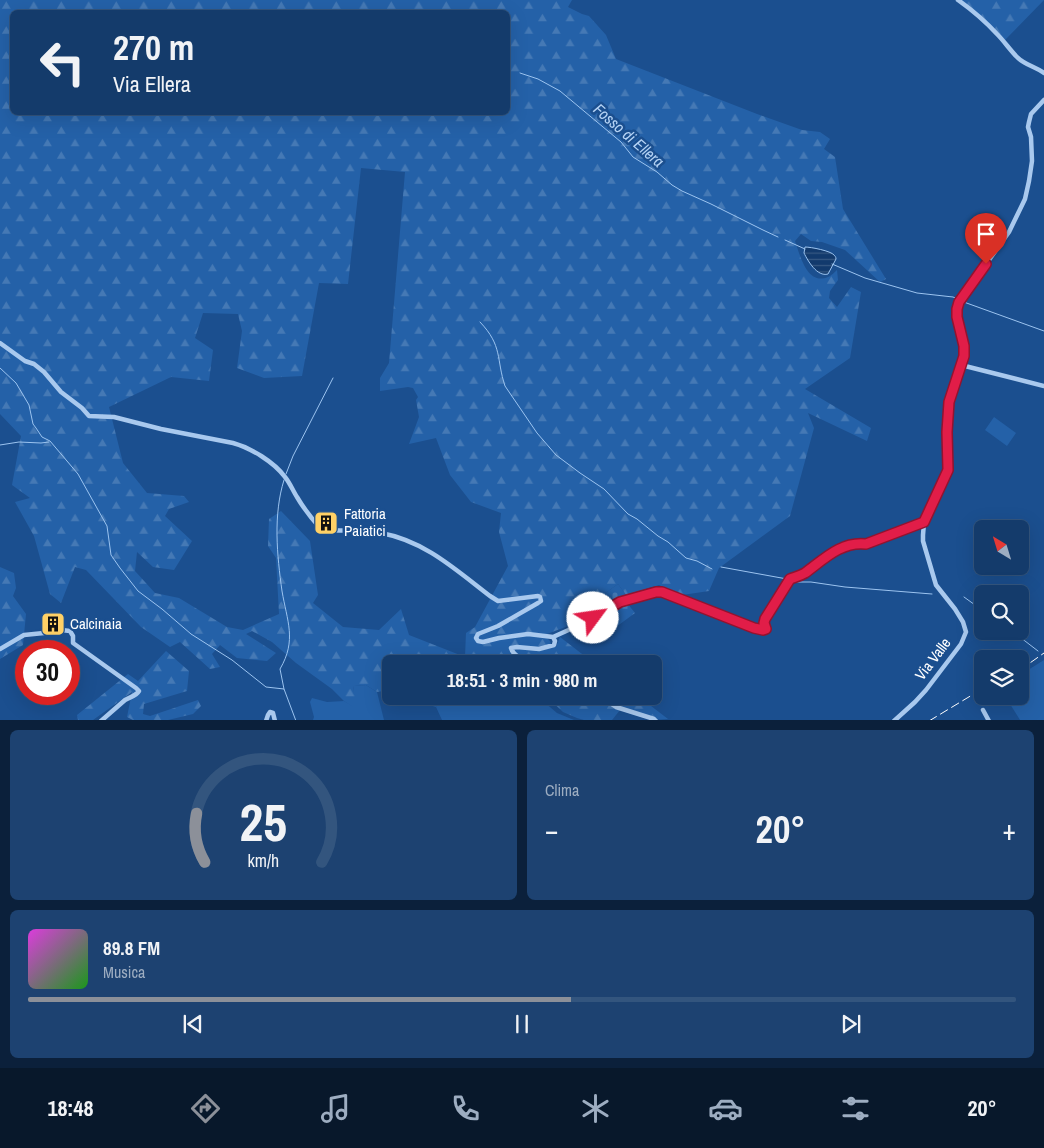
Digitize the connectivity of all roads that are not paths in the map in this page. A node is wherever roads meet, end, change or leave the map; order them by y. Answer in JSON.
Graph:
{"nodes":[{"id":1,"x":958,"y":0,"type":"edge"},
{"id":2,"x":1044,"y":73,"type":"edge"},
{"id":3,"x":1044,"y":100,"type":"edge"},
{"id":4,"x":0,"y":343,"type":"edge"},
{"id":5,"x":961,"y":364,"type":"junction"},
{"id":6,"x":1044,"y":386,"type":"edge"},
{"id":7,"x":924,"y":522,"type":"junction"},
{"id":8,"x":321,"y":529,"type":"dead end"},
{"id":9,"x":327,"y":530,"type":"dead end"},
{"id":10,"x":553,"y":637,"type":"junction"},
{"id":11,"x":0,"y":649,"type":"edge"},
{"id":12,"x":515,"y":655,"type":"edge"},
{"id":13,"x":613,"y":705,"type":"edge"},
{"id":14,"x":982,"y":710,"type":"dead end"},
{"id":15,"x":101,"y":720,"type":"edge"},
{"id":16,"x":266,"y":720,"type":"edge"},
{"id":17,"x":275,"y":720,"type":"edge"},
{"id":18,"x":656,"y":720,"type":"edge"},
{"id":19,"x":894,"y":720,"type":"edge"},
{"id":20,"x":989,"y":720,"type":"edge"}],
"edges":[{"from":1,"to":2,"type":"street"},
{"from":3,"to":5,"type":"street"},
{"from":4,"to":8,"type":"street"},
{"from":5,"to":6,"type":"street"},
{"from":5,"to":7,"type":"street"},
{"from":7,"to":10,"type":"street"},
{"from":7,"to":19,"type":"street","name":"Via Valle"},
{"from":9,"to":10,"type":"street"},
{"from":10,"to":12,"type":"street"},
{"from":11,"to":15,"type":"street"},
{"from":13,"to":18,"type":"street"},
{"from":14,"to":20,"type":"street"},
{"from":16,"to":17,"type":"street"}]}
